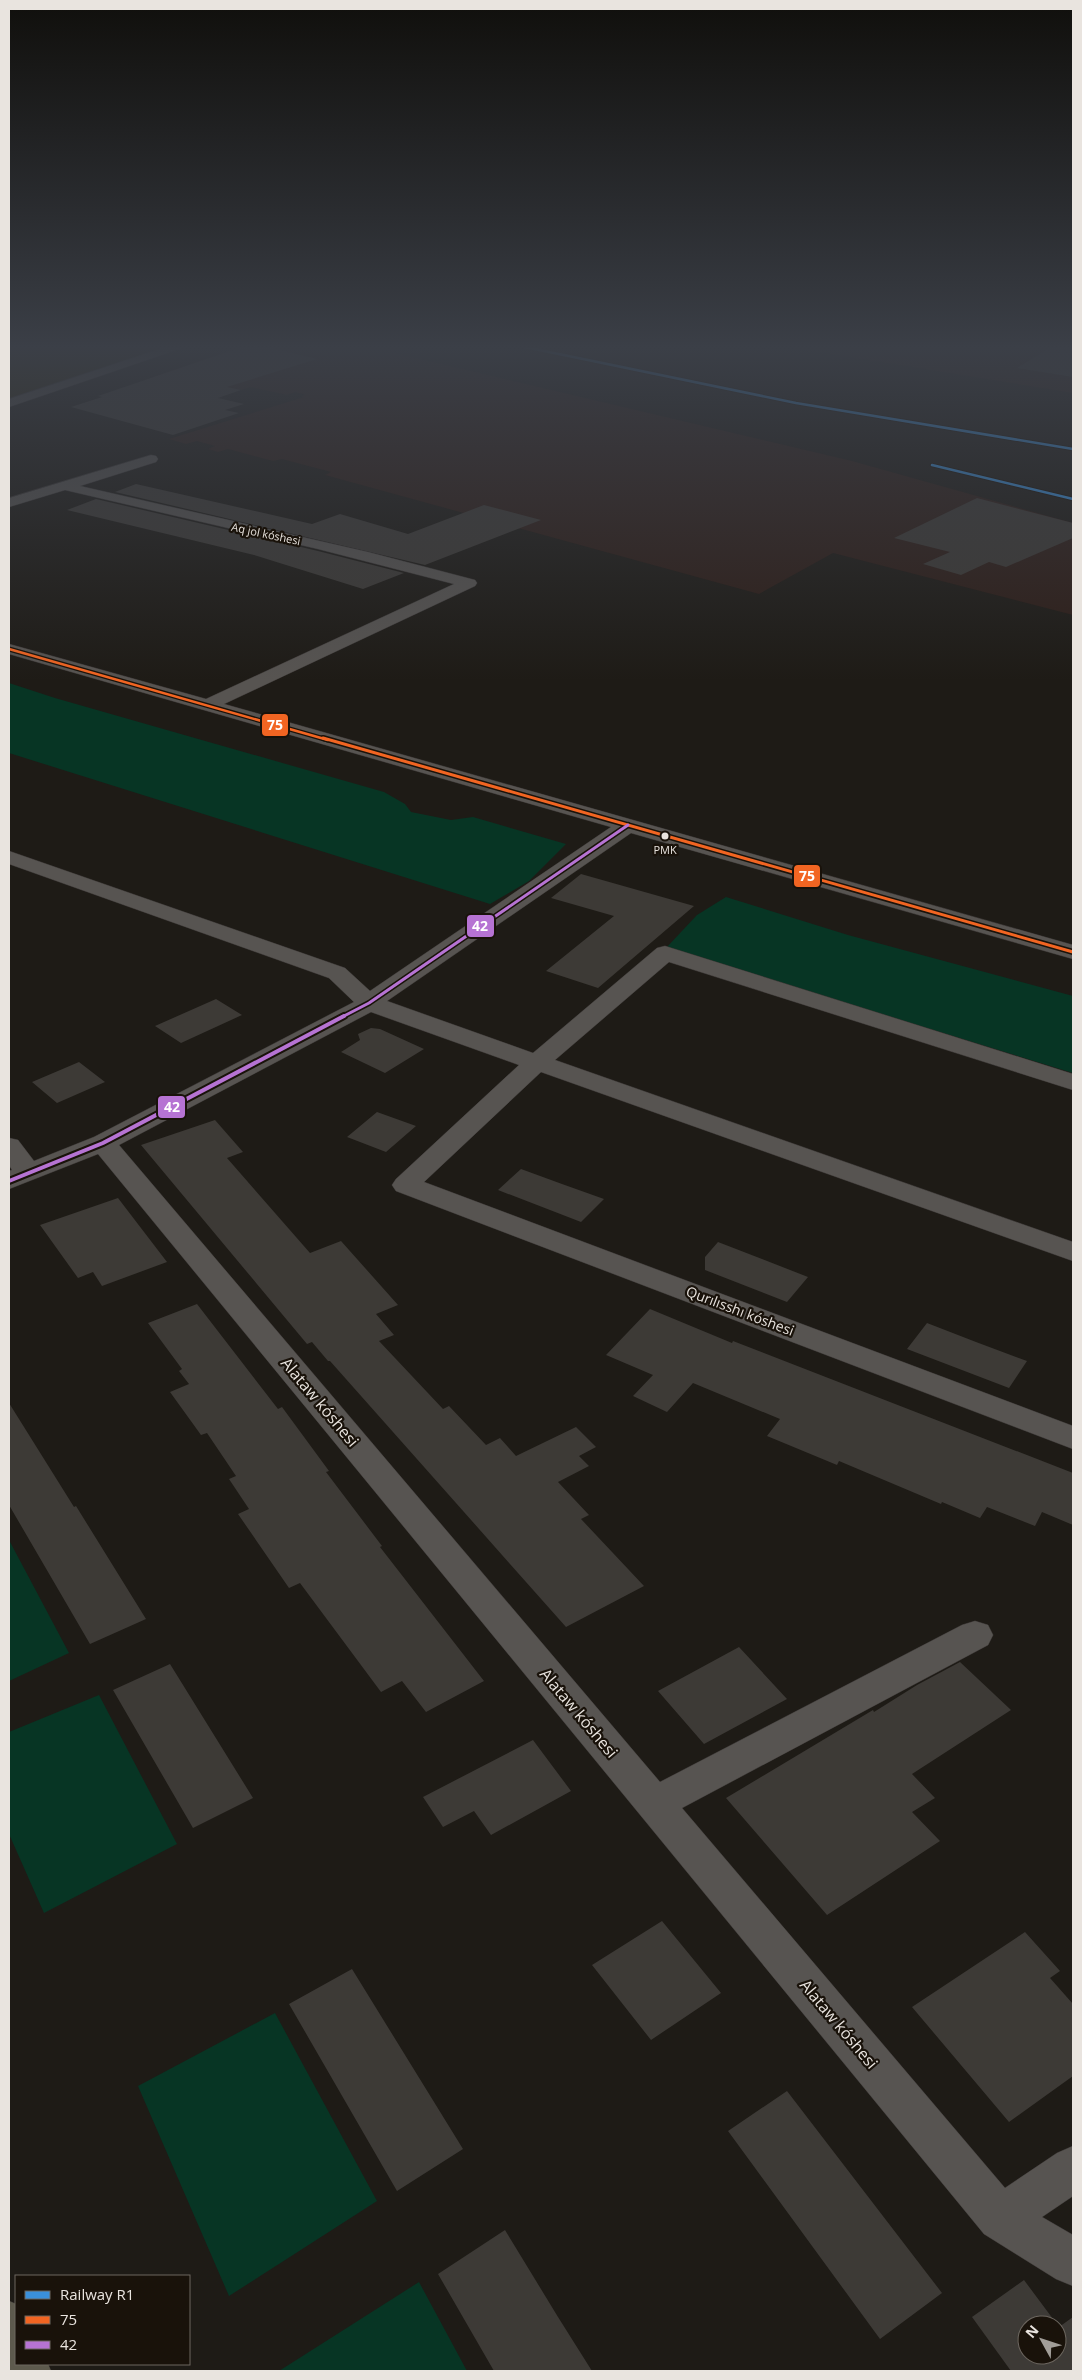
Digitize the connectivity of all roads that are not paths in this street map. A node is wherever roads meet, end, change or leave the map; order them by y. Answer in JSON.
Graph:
{"nodes":[{"id":1,"x":151,"y":459,"type":"dead end"},
{"id":2,"x":64,"y":486,"type":"junction"},
{"id":3,"x":9,"y":503,"type":"edge"},
{"id":4,"x":9,"y":649,"type":"edge"},
{"id":5,"x":208,"y":705,"type":"junction"},
{"id":6,"x":628,"y":825,"type":"junction"},
{"id":7,"x":9,"y":857,"type":"edge"},
{"id":8,"x":1073,"y":952,"type":"edge"},
{"id":9,"x":369,"y":1003,"type":"junction"},
{"id":10,"x":536,"y":1062,"type":"junction"},
{"id":11,"x":1073,"y":1082,"type":"edge"},
{"id":12,"x":103,"y":1143,"type":"junction"},
{"id":13,"x":9,"y":1146,"type":"edge"},
{"id":14,"x":19,"y":1177,"type":"edge"},
{"id":15,"x":1073,"y":1252,"type":"edge"},
{"id":16,"x":1073,"y":1438,"type":"edge"},
{"id":17,"x":975,"y":1635,"type":"dead end"},
{"id":18,"x":655,"y":1804,"type":"junction"},
{"id":19,"x":1073,"y":2170,"type":"edge"},
{"id":20,"x":1000,"y":2218,"type":"junction"},
{"id":21,"x":1073,"y":2262,"type":"edge"},
{"id":22,"x":9,"y":2325,"type":"edge"},
{"id":23,"x":15,"y":2342,"type":"edge"}],
"edges":[{"from":1,"to":2,"type":"street"},
{"from":2,"to":3,"type":"street"},
{"from":2,"to":5,"type":"street","name":"Aq jol kóshesi"},
{"from":4,"to":5,"type":"street"},
{"from":5,"to":6,"type":"street"},
{"from":6,"to":8,"type":"street"},
{"from":6,"to":9,"type":"street"},
{"from":7,"to":9,"type":"street"},
{"from":9,"to":10,"type":"street"},
{"from":9,"to":12,"type":"street"},
{"from":10,"to":11,"type":"street"},
{"from":10,"to":15,"type":"street"},
{"from":10,"to":16,"type":"street","name":"Qurılısshı kóshesi"},
{"from":12,"to":14,"type":"street"},
{"from":12,"to":18,"type":"street","name":"Alataw kóshesi"},
{"from":13,"to":14,"type":"street"},
{"from":17,"to":18,"type":"street"},
{"from":18,"to":20,"type":"street","name":"Alataw kóshesi"},
{"from":19,"to":20,"type":"street"},
{"from":20,"to":21,"type":"street","name":"Alataw kóshesi"},
{"from":22,"to":23,"type":"highway"}]}
